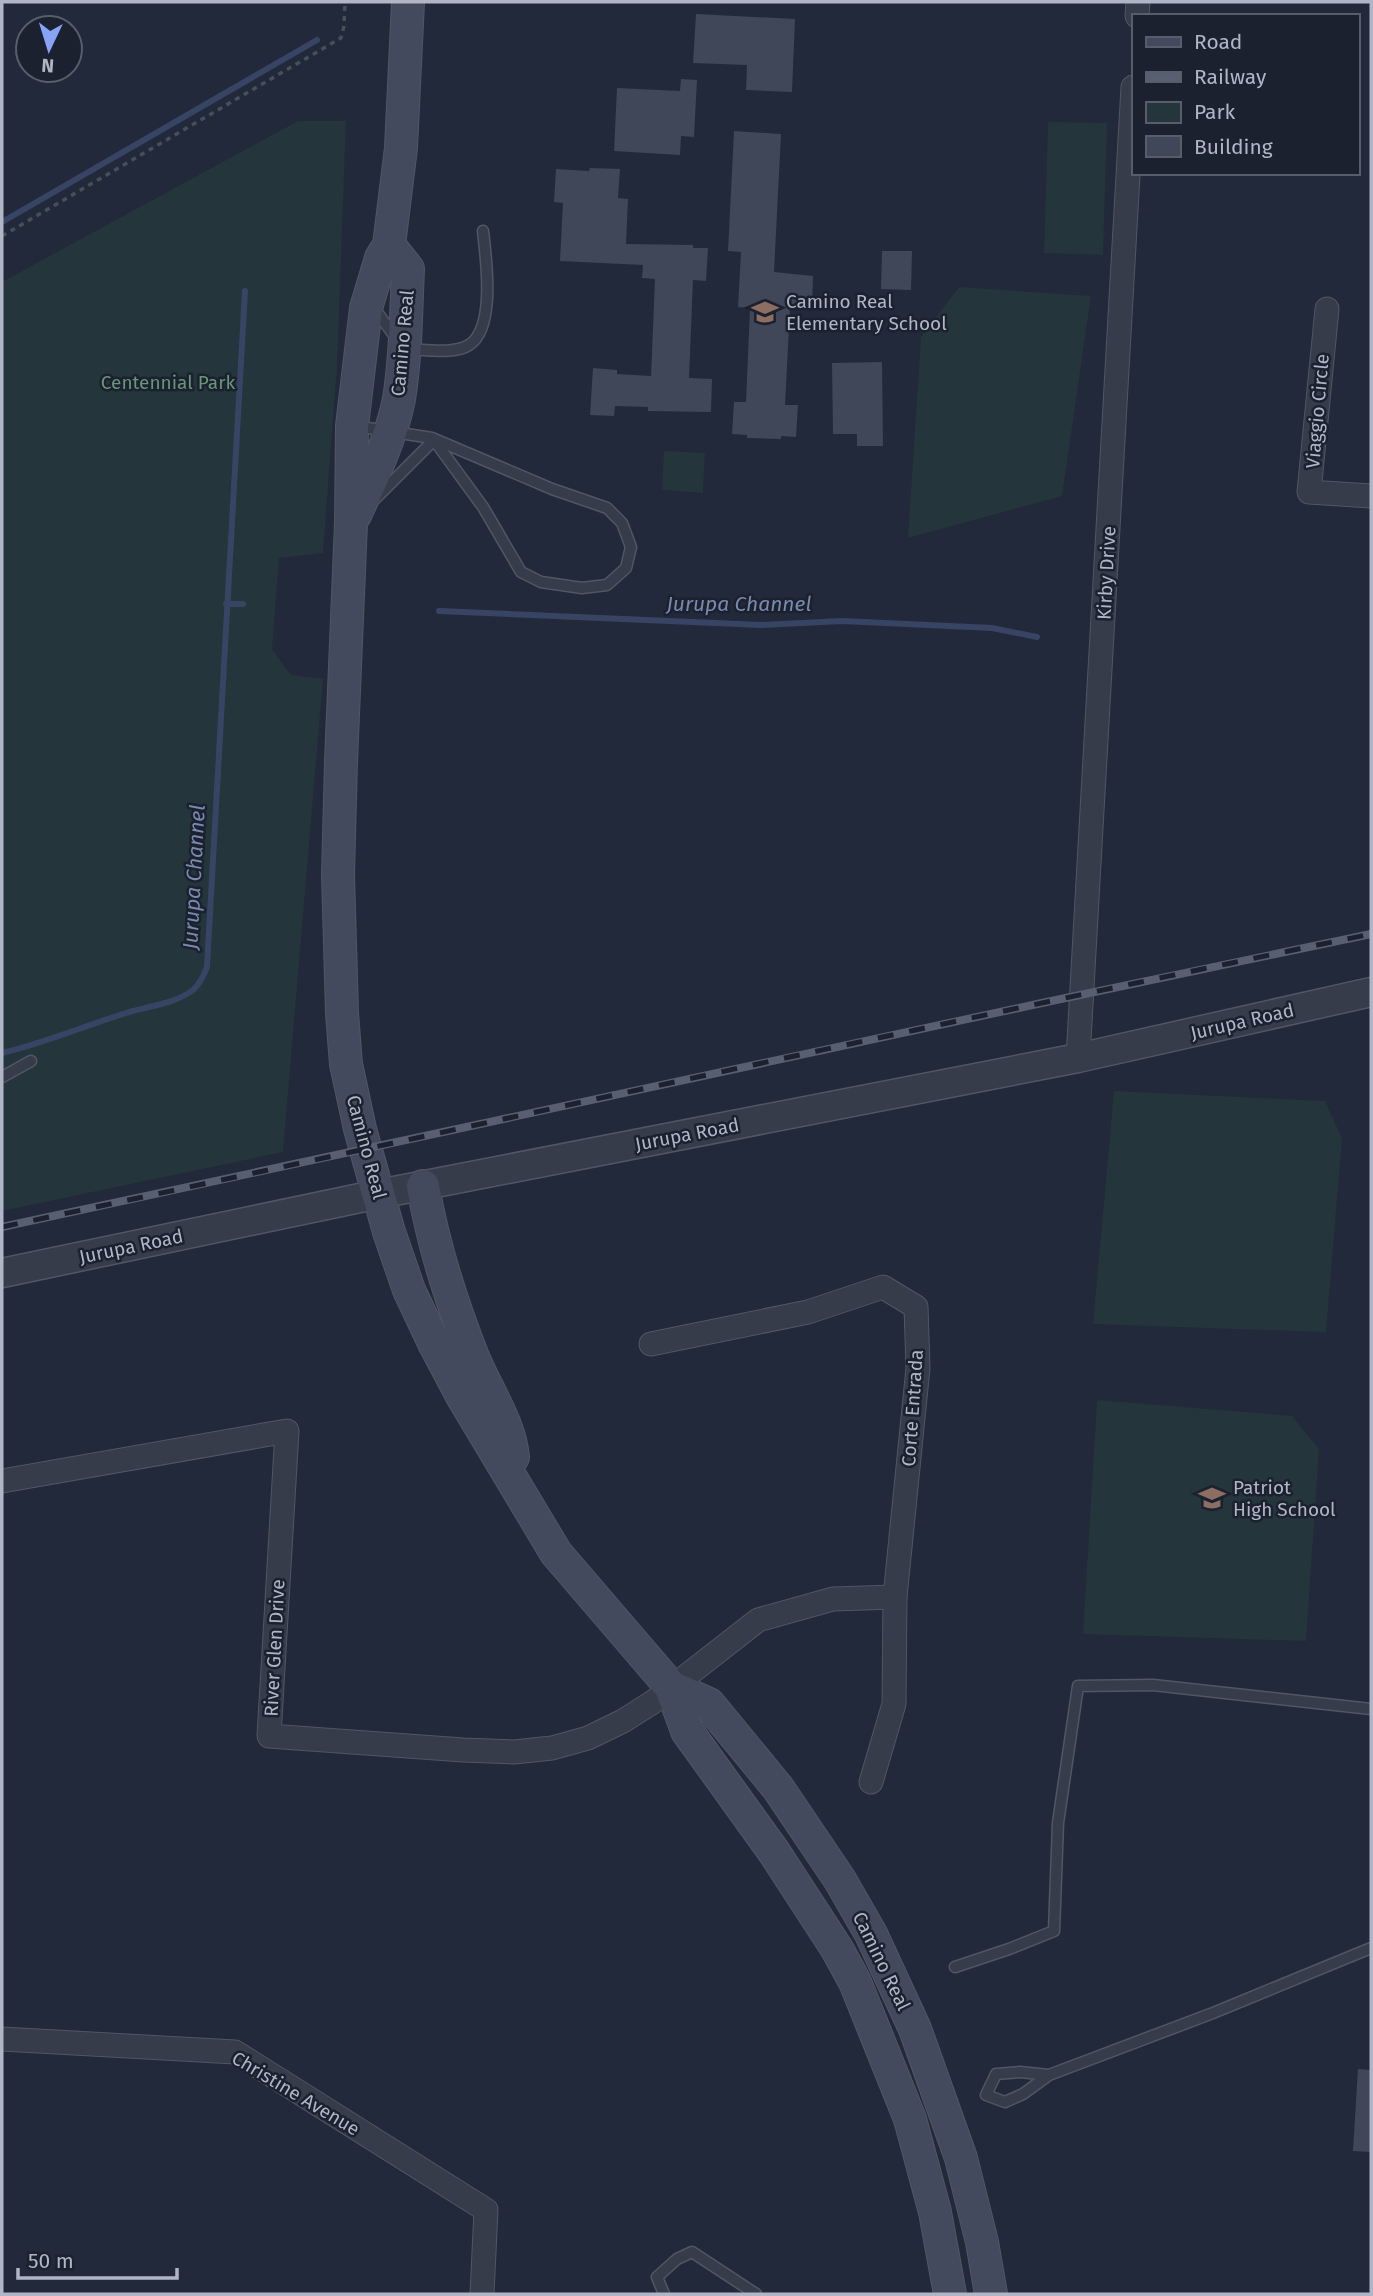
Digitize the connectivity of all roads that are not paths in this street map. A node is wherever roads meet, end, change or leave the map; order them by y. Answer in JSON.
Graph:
{"nodes":[{"id":1,"x":408,"y":2,"type":"edge"},
{"id":2,"x":1132,"y":105,"type":"edge"},
{"id":3,"x":483,"y":230,"type":"dead end"},
{"id":4,"x":389,"y":245,"type":"junction"},
{"id":5,"x":368,"y":300,"type":"junction"},
{"id":6,"x":1327,"y":309,"type":"dead end"},
{"id":7,"x":404,"y":348,"type":"junction"},
{"id":8,"x":352,"y":426,"type":"junction"},
{"id":9,"x":388,"y":431,"type":"junction"},
{"id":10,"x":435,"y":440,"type":"junction"},
{"id":11,"x":1371,"y":496,"type":"edge"},
{"id":12,"x":351,"y":523,"type":"junction"},
{"id":13,"x":1371,"y":992,"type":"edge"},
{"id":14,"x":1078,"y":1058,"type":"junction"},
{"id":15,"x":31,"y":1061,"type":"dead end"},
{"id":16,"x":2,"y":1077,"type":"edge"},
{"id":17,"x":423,"y":1186,"type":"junction"},
{"id":18,"x":379,"y":1194,"type":"junction"},
{"id":19,"x":2,"y":1273,"type":"edge"},
{"id":20,"x":651,"y":1344,"type":"dead end"},
{"id":21,"x":2,"y":1481,"type":"edge"},
{"id":22,"x":515,"y":1487,"type":"junction"},
{"id":23,"x":895,"y":1597,"type":"junction"},
{"id":24,"x":671,"y":1687,"type":"junction"},
{"id":25,"x":1371,"y":1709,"type":"edge"},
{"id":26,"x":871,"y":1782,"type":"dead end"},
{"id":27,"x":1371,"y":1948,"type":"edge"},
{"id":28,"x":955,"y":1967,"type":"dead end"},
{"id":29,"x":2,"y":2039,"type":"edge"},
{"id":30,"x":1049,"y":2075,"type":"junction"},
{"id":31,"x":941,"y":2245,"type":"junction"},
{"id":32,"x":482,"y":2294,"type":"edge"},
{"id":33,"x":664,"y":2294,"type":"edge"},
{"id":34,"x":756,"y":2294,"type":"edge"},
{"id":35,"x":950,"y":2294,"type":"edge"},
{"id":36,"x":966,"y":2294,"type":"edge"},
{"id":37,"x":991,"y":2294,"type":"edge"}],
"edges":[{"from":1,"to":4,"type":"main road","name":"Camino Real"},
{"from":2,"to":14,"type":"street","name":"Kirby Drive"},
{"from":3,"to":7,"type":"lane"},
{"from":4,"to":5,"type":"main road","name":"Camino Real"},
{"from":4,"to":7,"type":"main road","name":"Camino Real"},
{"from":5,"to":7,"type":"lane"},
{"from":5,"to":8,"type":"main road","name":"Camino Real"},
{"from":6,"to":11,"type":"street","name":"Viaggio Circle"},
{"from":7,"to":9,"type":"main road","name":"Camino Real"},
{"from":8,"to":9,"type":"lane"},
{"from":8,"to":12,"type":"main road","name":"Camino Real"},
{"from":9,"to":10,"type":"lane"},
{"from":9,"to":12,"type":"main road","name":"Camino Real"},
{"from":10,"to":10,"type":"lane"},
{"from":10,"to":12,"type":"lane"},
{"from":12,"to":18,"type":"main road","name":"Camino Real"},
{"from":13,"to":14,"type":"street","name":"Jurupa Road"},
{"from":14,"to":17,"type":"street","name":"Jurupa Road"},
{"from":15,"to":16,"type":"lane"},
{"from":17,"to":18,"type":"street","name":"Jurupa Road"},
{"from":17,"to":22,"type":"main road"},
{"from":18,"to":19,"type":"street","name":"Jurupa Road"},
{"from":18,"to":22,"type":"main road","name":"Camino Real"},
{"from":20,"to":23,"type":"street","name":"Corte Entrada"},
{"from":21,"to":24,"type":"street","name":"River Glen Drive"},
{"from":22,"to":24,"type":"main road","name":"Camino Real"},
{"from":23,"to":24,"type":"street"},
{"from":23,"to":26,"type":"street","name":"Corte Entrada"},
{"from":24,"to":31,"type":"main road","name":"Camino Real"},
{"from":24,"to":37,"type":"main road","name":"Camino Real"},
{"from":25,"to":28,"type":"lane"},
{"from":27,"to":30,"type":"lane"},
{"from":29,"to":32,"type":"street","name":"Christine Avenue"},
{"from":30,"to":30,"type":"lane"},
{"from":31,"to":35,"type":"main road","name":"Camino Real"},
{"from":31,"to":36,"type":"main road"},
{"from":33,"to":34,"type":"lane"}]}
